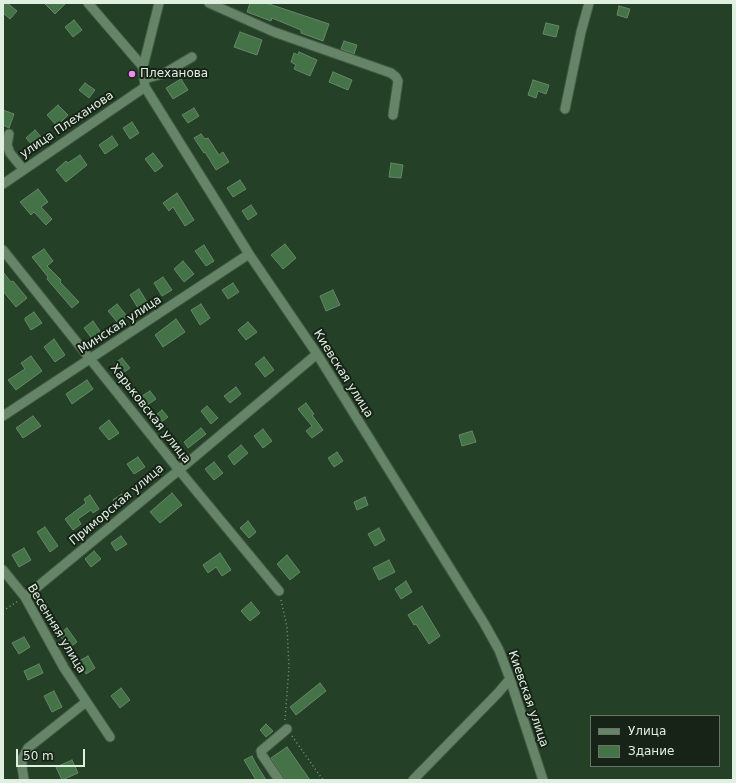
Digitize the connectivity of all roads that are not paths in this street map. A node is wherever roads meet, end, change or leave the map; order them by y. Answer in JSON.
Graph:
{"nodes":[{"id":1,"x":88,"y":3,"type":"edge"},
{"id":2,"x":159,"y":3,"type":"edge"},
{"id":3,"x":209,"y":3,"type":"edge"},
{"id":4,"x":589,"y":3,"type":"edge"},
{"id":5,"x":192,"y":57,"type":"dead end"},
{"id":6,"x":143,"y":67,"type":"junction"},
{"id":7,"x":144,"y":83,"type":"junction"},
{"id":8,"x":565,"y":109,"type":"dead end"},
{"id":9,"x":393,"y":115,"type":"dead end"},
{"id":10,"x":9,"y":134,"type":"dead end"},
{"id":11,"x":23,"y":169,"type":"junction"},
{"id":12,"x":3,"y":184,"type":"edge"},
{"id":13,"x":3,"y":250,"type":"edge"},
{"id":14,"x":249,"y":254,"type":"junction"},
{"id":15,"x":317,"y":354,"type":"junction"},
{"id":16,"x":91,"y":358,"type":"junction"},
{"id":17,"x":3,"y":416,"type":"edge"},
{"id":18,"x":179,"y":470,"type":"junction"},
{"id":19,"x":3,"y":570,"type":"edge"},
{"id":20,"x":279,"y":591,"type":"road end"},
{"id":21,"x":25,"y":597,"type":"junction"},
{"id":22,"x":510,"y":679,"type":"junction"},
{"id":23,"x":86,"y":702,"type":"junction"},
{"id":24,"x":287,"y":729,"type":"road end"},
{"id":25,"x":110,"y":737,"type":"dead end"},
{"id":26,"x":24,"y":780,"type":"edge"},
{"id":27,"x":279,"y":780,"type":"edge"},
{"id":28,"x":413,"y":780,"type":"edge"},
{"id":29,"x":543,"y":780,"type":"edge"}],
"edges":[{"from":1,"to":6,"type":"street"},
{"from":2,"to":6,"type":"street"},
{"from":3,"to":9,"type":"street"},
{"from":4,"to":8,"type":"street"},
{"from":5,"to":7,"type":"street","name":"улица Плеханова"},
{"from":6,"to":7,"type":"street","name":"Киевская улица"},
{"from":7,"to":11,"type":"street","name":"улица Плеханова"},
{"from":7,"to":14,"type":"street","name":"Киевская улица"},
{"from":10,"to":11,"type":"street"},
{"from":11,"to":12,"type":"street","name":"улица Плеханова"},
{"from":13,"to":16,"type":"street","name":"Харьковская улица"},
{"from":14,"to":15,"type":"street","name":"Киевская улица"},
{"from":14,"to":16,"type":"street","name":"Минская улица"},
{"from":15,"to":18,"type":"street","name":"Приморская улица"},
{"from":15,"to":22,"type":"street","name":"Киевская улица"},
{"from":16,"to":17,"type":"street","name":"Минская улица"},
{"from":16,"to":18,"type":"street","name":"Харьковская улица"},
{"from":18,"to":20,"type":"street","name":"Харьковская улица"},
{"from":18,"to":21,"type":"street","name":"Приморская улица"},
{"from":19,"to":21,"type":"street","name":"Весенняя улица"},
{"from":21,"to":23,"type":"street","name":"Весенняя улица"},
{"from":22,"to":28,"type":"street"},
{"from":22,"to":29,"type":"street","name":"Киевская улица"},
{"from":23,"to":25,"type":"street","name":"Весенняя улица"},
{"from":23,"to":26,"type":"street"},
{"from":24,"to":27,"type":"street"}]}
